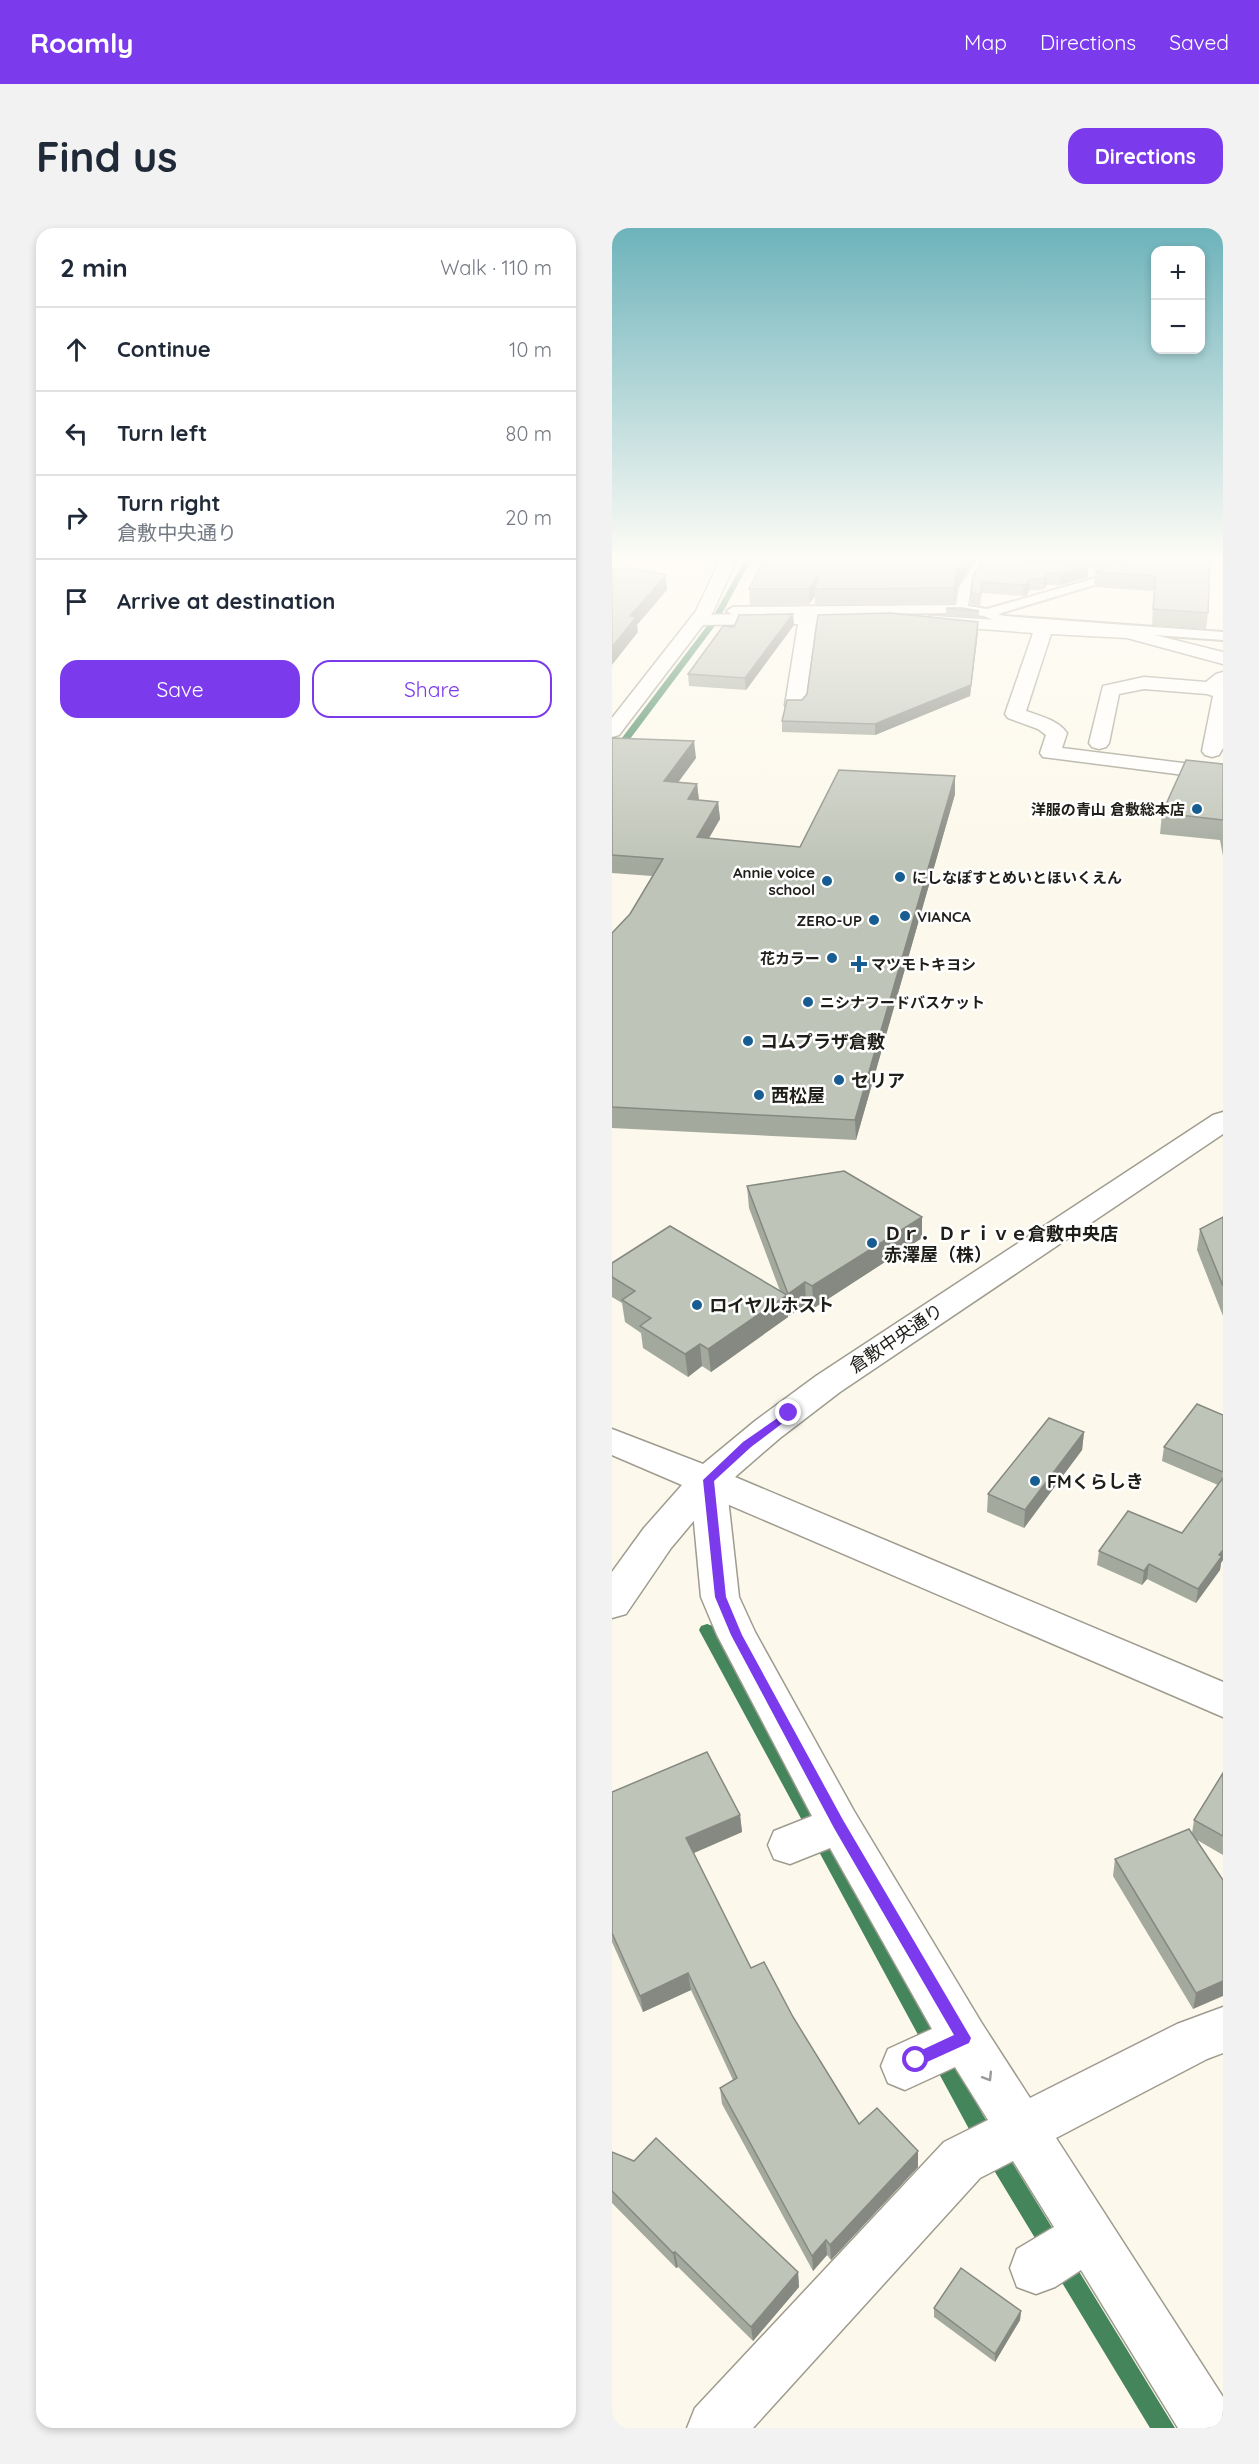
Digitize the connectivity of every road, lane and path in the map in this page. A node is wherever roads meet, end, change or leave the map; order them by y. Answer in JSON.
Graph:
{"nodes":[{"id":1,"x":677,"y":659,"type":"edge"},
{"id":2,"x":802,"y":659,"type":"edge"},
{"id":3,"x":1033,"y":659,"type":"edge"},
{"id":4,"x":1216,"y":683,"type":"edge"},
{"id":5,"x":795,"y":705,"type":"edge"},
{"id":6,"x":612,"y":731,"type":"edge"},
{"id":7,"x":1098,"y":743,"type":"dead end"},
{"id":8,"x":1212,"y":751,"type":"dead end"},
{"id":9,"x":1223,"y":774,"type":"edge"},
{"id":10,"x":1223,"y":1121,"type":"edge"},
{"id":11,"x":612,"y":1441,"type":"edge"},
{"id":12,"x":708,"y":1480,"type":"junction"},
{"id":13,"x":612,"y":1603,"type":"edge"},
{"id":14,"x":1223,"y":1700,"type":"edge"},
{"id":15,"x":1223,"y":2030,"type":"edge"},
{"id":16,"x":999,"y":2140,"type":"junction"},
{"id":17,"x":715,"y":2428,"type":"edge"},
{"id":18,"x":1210,"y":2428,"type":"edge"}],
"edges":[{"from":1,"to":6,"type":"street"},
{"from":2,"to":5,"type":"street"},
{"from":3,"to":9,"type":"street"},
{"from":4,"to":7,"type":"street"},
{"from":4,"to":8,"type":"street"},
{"from":10,"to":12,"type":"street","name":"倉敷中央通り"},
{"from":11,"to":12,"type":"street"},
{"from":12,"to":13,"type":"street","name":"倉敷中央通り"},
{"from":12,"to":14,"type":"street"},
{"from":12,"to":16,"type":"street","one_way":true},
{"from":15,"to":16,"type":"street"},
{"from":16,"to":17,"type":"street"},
{"from":16,"to":18,"type":"street"}]}
